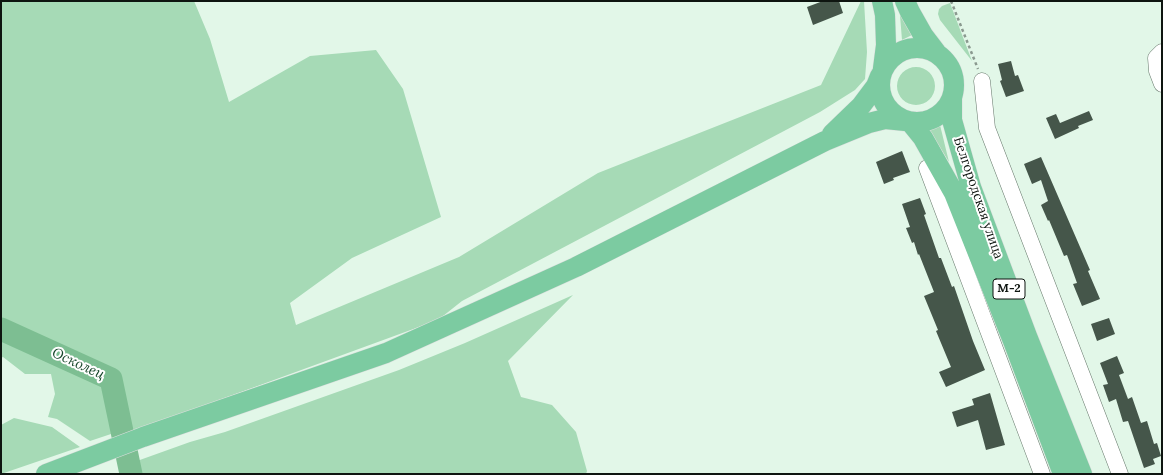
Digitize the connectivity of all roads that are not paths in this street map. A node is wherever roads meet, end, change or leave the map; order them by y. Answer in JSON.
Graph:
{"nodes":[{"id":1,"x":882,"y":1,"type":"edge"},
{"id":2,"x":905,"y":1,"type":"edge"},
{"id":3,"x":936,"y":52,"type":"junction"},
{"id":4,"x":1162,"y":52,"type":"edge"},
{"id":5,"x":882,"y":72,"type":"junction"},
{"id":6,"x":982,"y":81,"type":"road end"},
{"id":7,"x":1162,"y":84,"type":"edge"},
{"id":8,"x":952,"y":99,"type":"junction"},
{"id":9,"x":907,"y":121,"type":"junction"},
{"id":10,"x":825,"y":141,"type":"junction"},
{"id":11,"x":927,"y":168,"type":"dead end"},
{"id":12,"x":46,"y":474,"type":"edge"},
{"id":13,"x":1042,"y":474,"type":"edge"},
{"id":14,"x":1062,"y":474,"type":"edge"},
{"id":15,"x":1082,"y":474,"type":"edge"},
{"id":16,"x":1120,"y":474,"type":"edge"}],
"edges":[{"from":1,"to":5,"type":"main road","number":"М-2"},
{"from":2,"to":3,"type":"main road","number":"М-2"},
{"from":3,"to":5,"type":"main road"},
{"from":3,"to":8,"type":"main road","number":"М-2"},
{"from":4,"to":7,"type":"lane"},
{"from":5,"to":9,"type":"main road","number":"М-2"},
{"from":5,"to":10,"type":"main road"},
{"from":6,"to":16,"type":"lane"},
{"from":8,"to":9,"type":"main road"},
{"from":8,"to":15,"type":"main road","name":"Белгородская улица","number":"М-2"},
{"from":9,"to":10,"type":"main road"},
{"from":9,"to":14,"type":"main road","name":"Белгородская улица","number":"М-2"},
{"from":10,"to":12,"type":"main road"},
{"from":11,"to":13,"type":"lane"}]}
